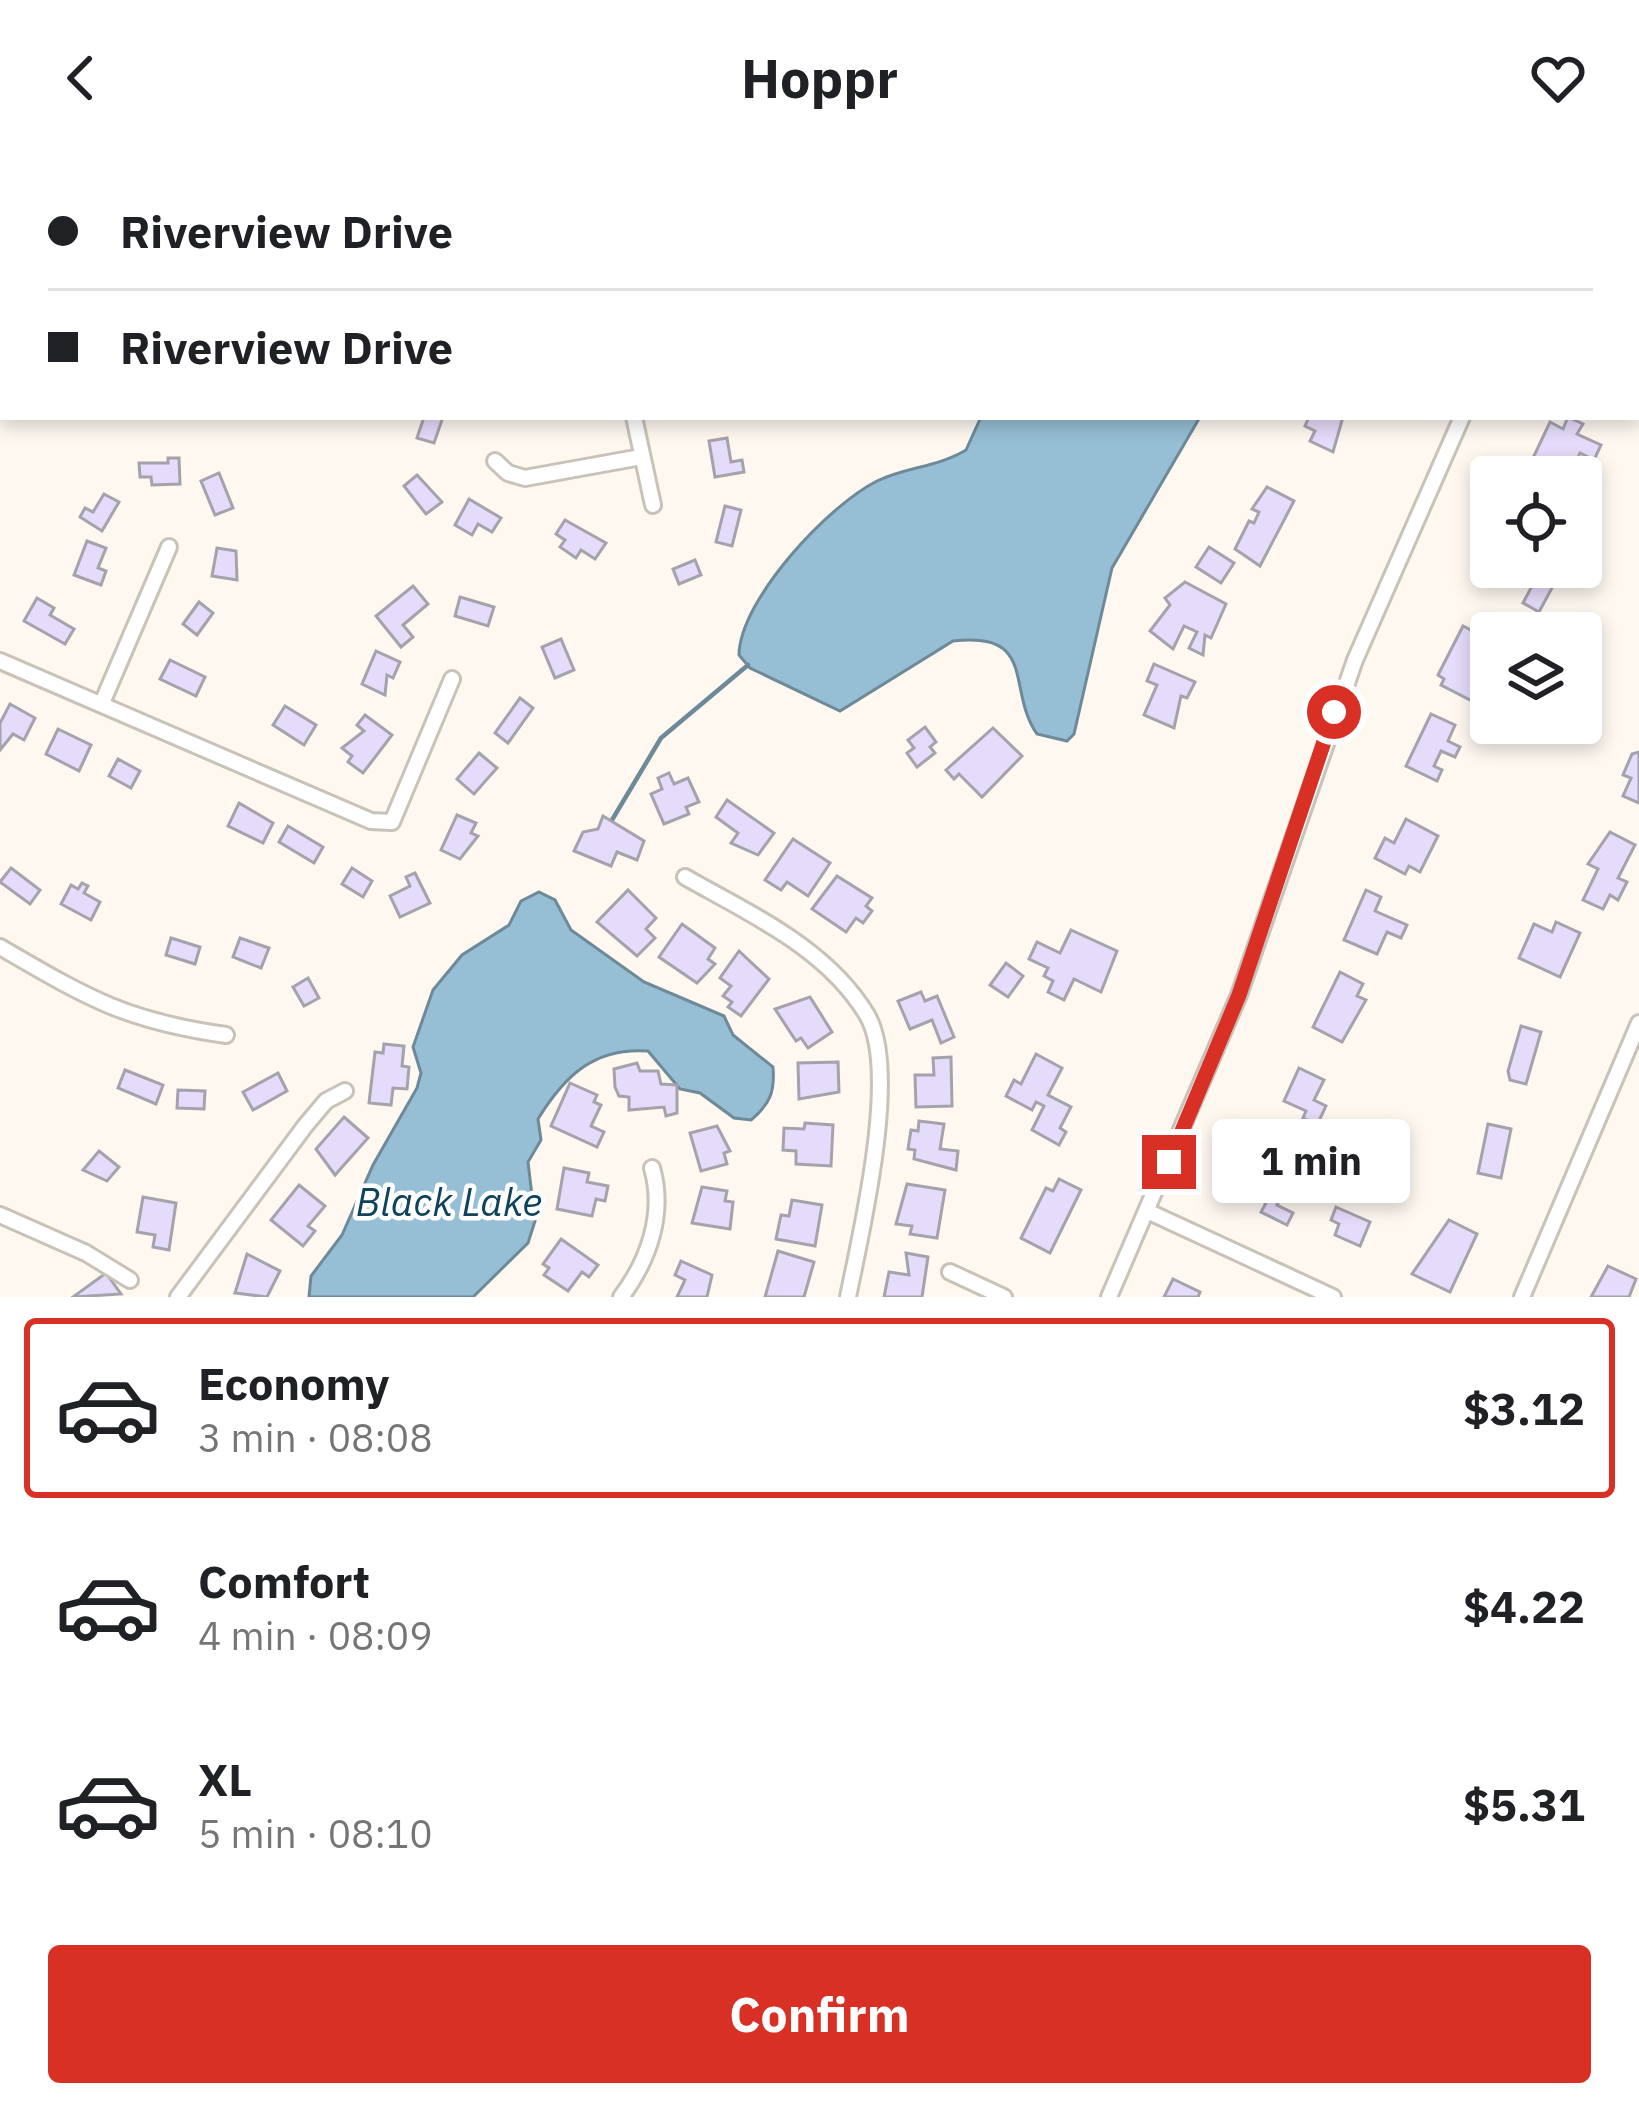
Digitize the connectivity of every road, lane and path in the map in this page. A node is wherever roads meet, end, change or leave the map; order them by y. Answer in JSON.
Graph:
{"nodes":[{"id":1,"x":635,"y":420,"type":"edge"},
{"id":2,"x":1461,"y":420,"type":"edge"},
{"id":3,"x":641,"y":457,"type":"junction"},
{"id":4,"x":495,"y":460,"type":"dead end"},
{"id":5,"x":653,"y":505,"type":"dead end"},
{"id":6,"x":169,"y":548,"type":"dead end"},
{"id":7,"x":0,"y":662,"type":"edge"},
{"id":8,"x":452,"y":679,"type":"dead end"},
{"id":9,"x":102,"y":703,"type":"junction"},
{"id":10,"x":686,"y":877,"type":"dead end"},
{"id":11,"x":0,"y":946,"type":"edge"},
{"id":12,"x":1639,"y":1023,"type":"edge"},
{"id":13,"x":226,"y":1035,"type":"dead end"},
{"id":14,"x":344,"y":1090,"type":"dead end"},
{"id":15,"x":652,"y":1168,"type":"dead end"},
{"id":16,"x":1147,"y":1211,"type":"junction"},
{"id":17,"x":0,"y":1215,"type":"edge"},
{"id":18,"x":950,"y":1272,"type":"dead end"},
{"id":19,"x":130,"y":1280,"type":"dead end"},
{"id":20,"x":178,"y":1297,"type":"edge"},
{"id":21,"x":621,"y":1297,"type":"edge"},
{"id":22,"x":848,"y":1297,"type":"edge"},
{"id":23,"x":1004,"y":1297,"type":"edge"},
{"id":24,"x":1109,"y":1297,"type":"edge"},
{"id":25,"x":1333,"y":1297,"type":"edge"},
{"id":26,"x":1522,"y":1297,"type":"edge"}],
"edges":[{"from":1,"to":3,"type":"street"},
{"from":2,"to":16,"type":"street"},
{"from":3,"to":4,"type":"street"},
{"from":3,"to":5,"type":"street"},
{"from":6,"to":9,"type":"street"},
{"from":7,"to":9,"type":"street"},
{"from":8,"to":9,"type":"street"},
{"from":10,"to":22,"type":"street"},
{"from":11,"to":13,"type":"street"},
{"from":12,"to":26,"type":"street"},
{"from":14,"to":20,"type":"street"},
{"from":15,"to":21,"type":"street"},
{"from":16,"to":24,"type":"street"},
{"from":16,"to":25,"type":"street"},
{"from":17,"to":19,"type":"street"},
{"from":18,"to":23,"type":"street"}]}
